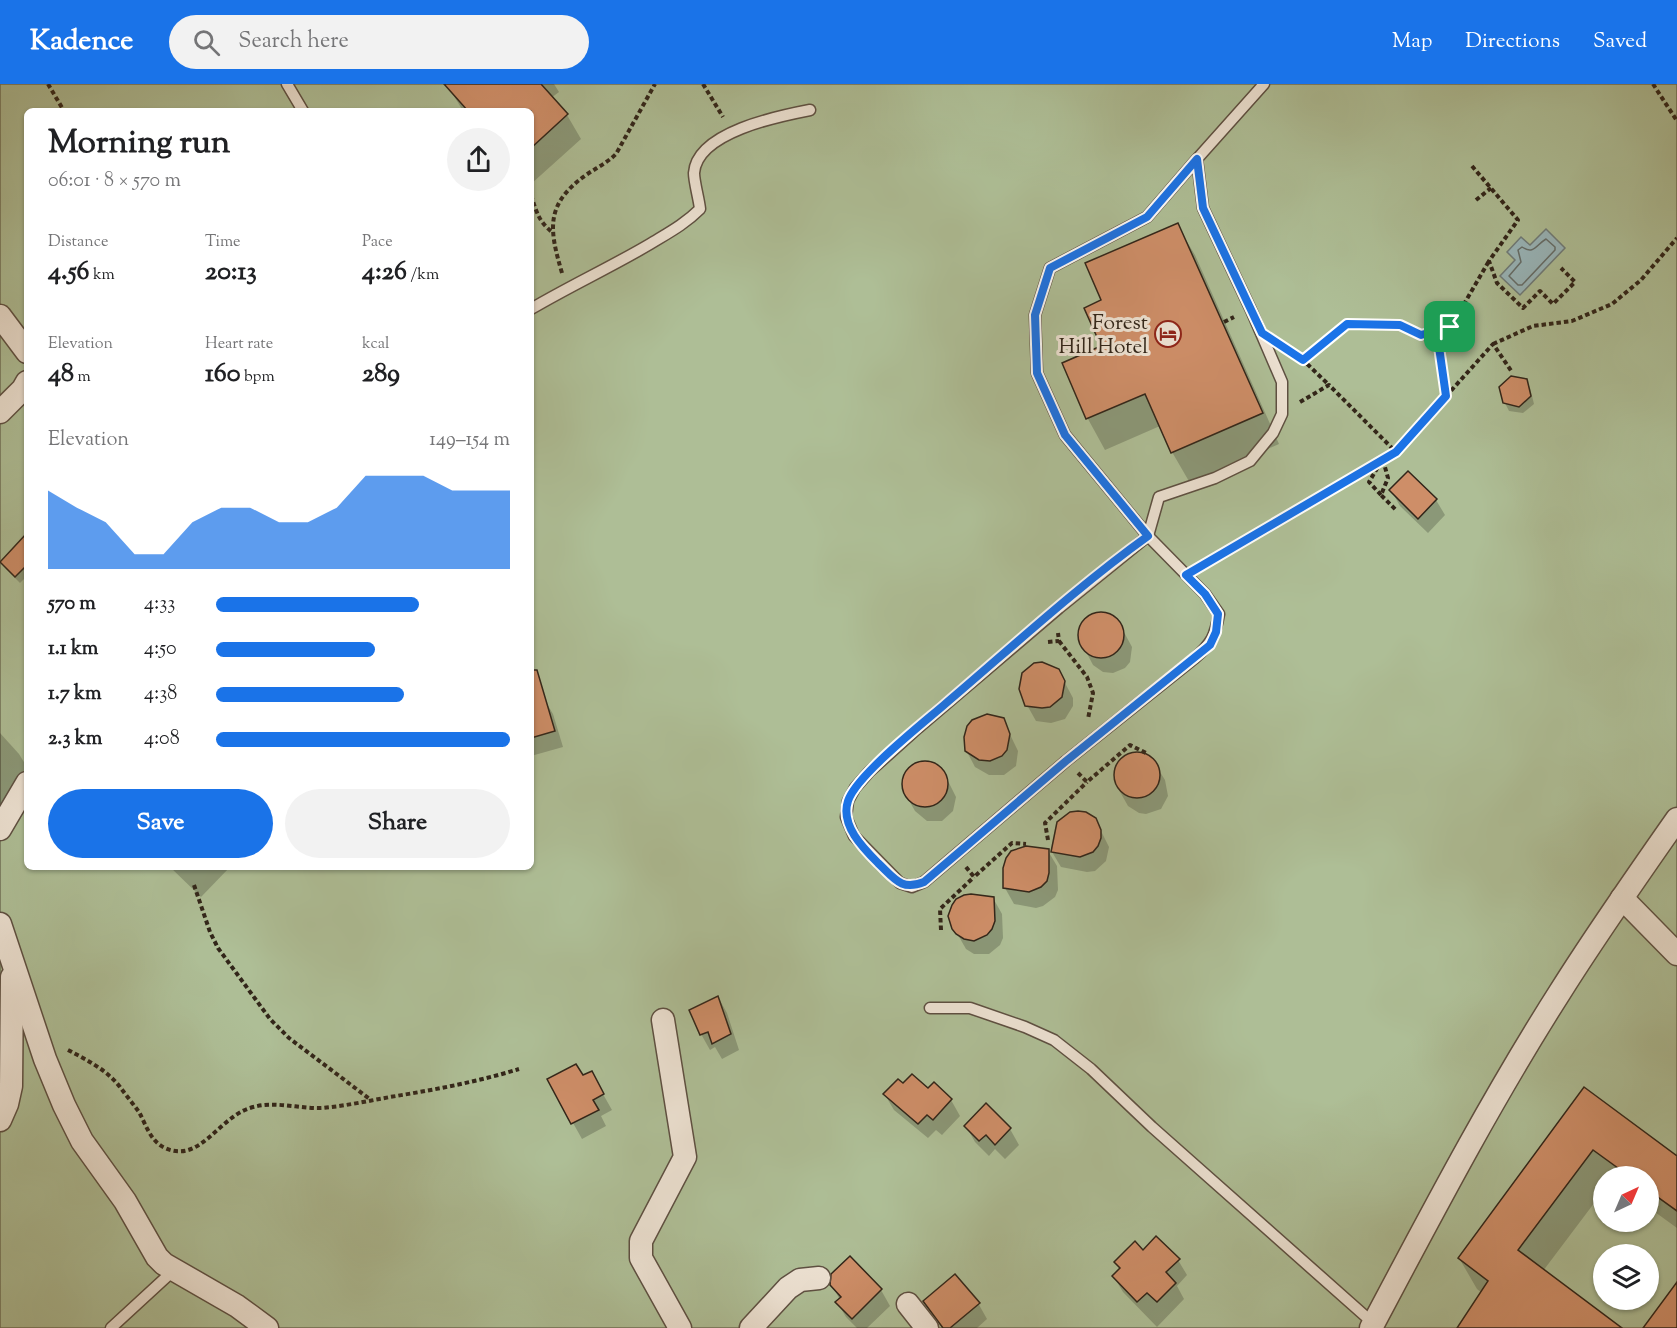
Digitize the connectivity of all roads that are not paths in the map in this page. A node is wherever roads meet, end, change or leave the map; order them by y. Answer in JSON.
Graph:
{"nodes":[{"id":1,"x":287,"y":84,"type":"edge"},
{"id":2,"x":1264,"y":84,"type":"edge"},
{"id":3,"x":301,"y":108,"type":"edge"},
{"id":4,"x":810,"y":110,"type":"dead end"},
{"id":5,"x":1197,"y":159,"type":"junction"},
{"id":6,"x":534,"y":307,"type":"edge"},
{"id":7,"x":0,"y":316,"type":"edge"},
{"id":8,"x":24,"y":348,"type":"edge"},
{"id":9,"x":24,"y":385,"type":"edge"},
{"id":10,"x":0,"y":412,"type":"edge"},
{"id":11,"x":1148,"y":536,"type":"junction"},
{"id":12,"x":24,"y":788,"type":"edge"},
{"id":13,"x":1677,"y":819,"type":"edge"},
{"id":14,"x":0,"y":829,"type":"edge"},
{"id":15,"x":1622,"y":898,"type":"junction"},
{"id":16,"x":0,"y":924,"type":"edge"},
{"id":17,"x":1677,"y":954,"type":"edge"},
{"id":18,"x":12,"y":961,"type":"junction"},
{"id":19,"x":930,"y":1008,"type":"dead end"},
{"id":20,"x":663,"y":1020,"type":"dead end"},
{"id":21,"x":0,"y":1120,"type":"edge"},
{"id":22,"x":174,"y":1270,"type":"junction"},
{"id":23,"x":819,"y":1278,"type":"dead end"},
{"id":24,"x":908,"y":1304,"type":"dead end"},
{"id":25,"x":1372,"y":1325,"type":"edge"},
{"id":26,"x":111,"y":1328,"type":"edge"},
{"id":27,"x":267,"y":1328,"type":"edge"},
{"id":28,"x":680,"y":1328,"type":"edge"},
{"id":29,"x":751,"y":1328,"type":"edge"},
{"id":30,"x":927,"y":1328,"type":"edge"}],
"edges":[{"from":1,"to":3,"type":"lane"},
{"from":2,"to":5,"type":"lane"},
{"from":4,"to":6,"type":"lane"},
{"from":5,"to":11,"type":"lane"},
{"from":5,"to":11,"type":"lane"},
{"from":7,"to":8,"type":"street"},
{"from":9,"to":10,"type":"street"},
{"from":11,"to":11,"type":"lane"},
{"from":12,"to":14,"type":"street"},
{"from":13,"to":15,"type":"street"},
{"from":15,"to":17,"type":"street"},
{"from":15,"to":25,"type":"street"},
{"from":16,"to":18,"type":"street"},
{"from":18,"to":21,"type":"street"},
{"from":18,"to":22,"type":"street"},
{"from":19,"to":25,"type":"lane"},
{"from":20,"to":28,"type":"street"},
{"from":22,"to":26,"type":"lane"},
{"from":22,"to":27,"type":"street"},
{"from":23,"to":29,"type":"street"},
{"from":24,"to":30,"type":"street"}]}
